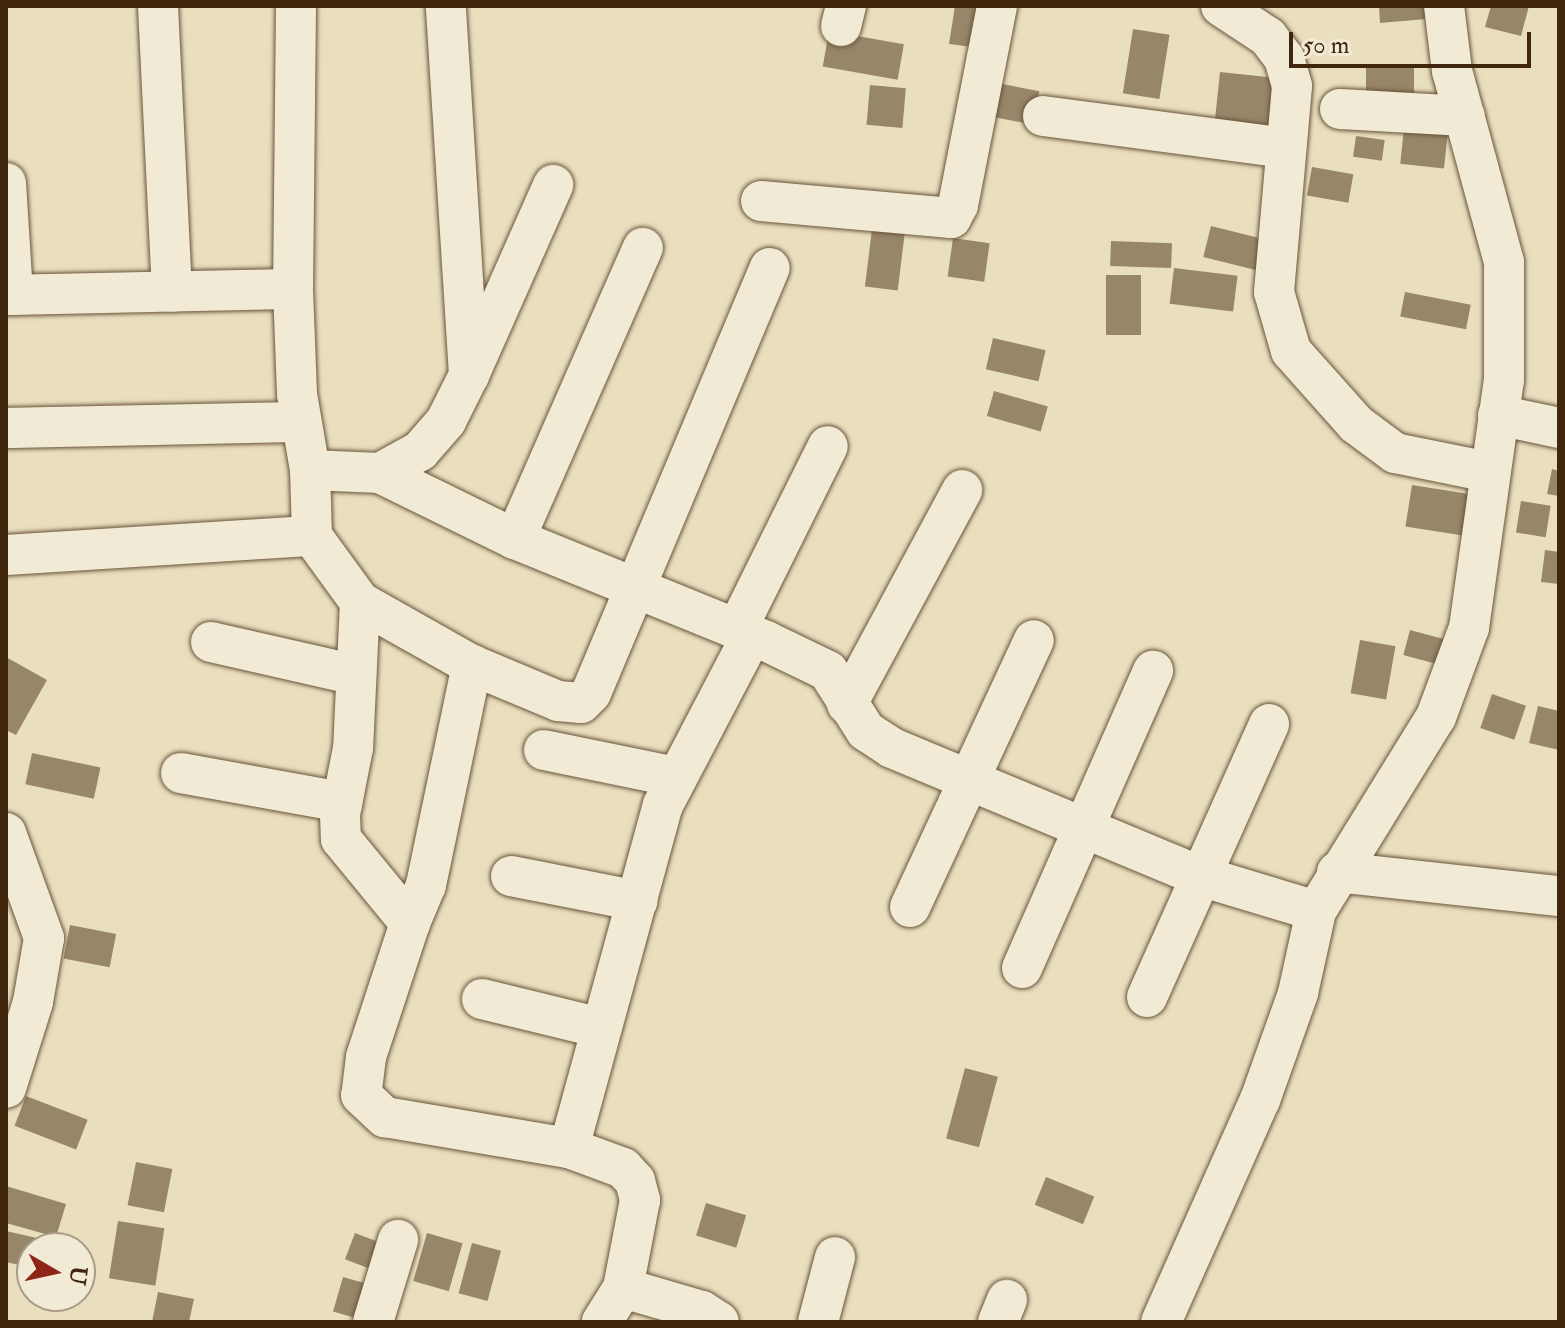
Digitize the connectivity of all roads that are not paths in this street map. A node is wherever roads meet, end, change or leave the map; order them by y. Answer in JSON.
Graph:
{"nodes":[{"id":1,"x":158,"y":6,"type":"edge"},
{"id":2,"x":296,"y":6,"type":"edge"},
{"id":3,"x":446,"y":6,"type":"edge"},
{"id":4,"x":997,"y":6,"type":"edge"},
{"id":5,"x":1221,"y":6,"type":"edge"},
{"id":6,"x":1444,"y":6,"type":"edge"},
{"id":7,"x":1340,"y":109,"type":"dead end"},
{"id":8,"x":1043,"y":116,"type":"dead end"},
{"id":9,"x":1465,"y":116,"type":"junction"},
{"id":10,"x":1285,"y":148,"type":"junction"},
{"id":11,"x":6,"y":183,"type":"edge"},
{"id":12,"x":553,"y":185,"type":"dead end"},
{"id":13,"x":761,"y":201,"type":"dead end"},
{"id":14,"x":643,"y":248,"type":"dead end"},
{"id":15,"x":770,"y":268,"type":"dead end"},
{"id":16,"x":293,"y":289,"type":"junction"},
{"id":17,"x":172,"y":292,"type":"junction"},
{"id":18,"x":9,"y":295,"type":"edge"},
{"id":19,"x":469,"y":375,"type":"junction"},
{"id":20,"x":1498,"y":415,"type":"junction"},
{"id":21,"x":300,"y":422,"type":"junction"},
{"id":22,"x":6,"y":428,"type":"edge"},
{"id":23,"x":1559,"y":428,"type":"edge"},
{"id":24,"x":828,"y":446,"type":"dead end"},
{"id":25,"x":310,"y":470,"type":"junction"},
{"id":26,"x":1488,"y":472,"type":"junction"},
{"id":27,"x":380,"y":473,"type":"junction"},
{"id":28,"x":962,"y":490,"type":"dead end"},
{"id":29,"x":312,"y":536,"type":"junction"},
{"id":30,"x":515,"y":539,"type":"junction"},
{"id":31,"x":6,"y":555,"type":"edge"},
{"id":32,"x":632,"y":586,"type":"junction"},
{"id":33,"x":360,"y":602,"type":"junction"},
{"id":34,"x":744,"y":632,"type":"junction"},
{"id":35,"x":1034,"y":640,"type":"dead end"},
{"id":36,"x":211,"y":642,"type":"dead end"},
{"id":37,"x":472,"y":665,"type":"junction"},
{"id":38,"x":1153,"y":671,"type":"dead end"},
{"id":39,"x":356,"y":675,"type":"junction"},
{"id":40,"x":847,"y":704,"type":"junction"},
{"id":41,"x":1269,"y":724,"type":"dead end"},
{"id":42,"x":544,"y":750,"type":"dead end"},
{"id":43,"x":181,"y":773,"type":"dead end"},
{"id":44,"x":675,"y":777,"type":"junction"},
{"id":45,"x":970,"y":779,"type":"junction"},
{"id":46,"x":342,"y":802,"type":"junction"},
{"id":47,"x":1084,"y":827,"type":"junction"},
{"id":48,"x":6,"y":833,"type":"edge"},
{"id":49,"x":1337,"y":872,"type":"junction"},
{"id":50,"x":1197,"y":875,"type":"junction"},
{"id":51,"x":511,"y":876,"type":"dead end"},
{"id":52,"x":1559,"y":896,"type":"edge"},
{"id":53,"x":638,"y":901,"type":"junction"},
{"id":54,"x":910,"y":907,"type":"dead end"},
{"id":55,"x":1316,"y":911,"type":"junction"},
{"id":56,"x":410,"y":923,"type":"junction"},
{"id":57,"x":1022,"y":968,"type":"dead end"},
{"id":58,"x":1147,"y":997,"type":"dead end"},
{"id":59,"x":482,"y":999,"type":"dead end"},
{"id":60,"x":601,"y":1028,"type":"junction"},
{"id":61,"x":6,"y":1088,"type":"edge"},
{"id":62,"x":569,"y":1148,"type":"junction"},
{"id":63,"x":398,"y":1240,"type":"dead end"},
{"id":64,"x":835,"y":1257,"type":"dead end"},
{"id":65,"x":623,"y":1288,"type":"junction"},
{"id":66,"x":373,"y":1322,"type":"edge"},
{"id":67,"x":602,"y":1322,"type":"edge"},
{"id":68,"x":719,"y":1322,"type":"edge"},
{"id":69,"x":818,"y":1322,"type":"edge"},
{"id":70,"x":1161,"y":1322,"type":"edge"}],
"edges":[{"from":1,"to":17,"type":"street"},
{"from":2,"to":16,"type":"street"},
{"from":3,"to":19,"type":"street"},
{"from":4,"to":13,"type":"street"},
{"from":5,"to":10,"type":"street"},
{"from":6,"to":9,"type":"street"},
{"from":7,"to":9,"type":"street"},
{"from":8,"to":10,"type":"street"},
{"from":9,"to":20,"type":"street"},
{"from":10,"to":26,"type":"street"},
{"from":11,"to":18,"type":"street"},
{"from":12,"to":19,"type":"street"},
{"from":14,"to":30,"type":"street"},
{"from":15,"to":32,"type":"street"},
{"from":16,"to":17,"type":"street"},
{"from":16,"to":21,"type":"street"},
{"from":17,"to":18,"type":"street"},
{"from":19,"to":27,"type":"street"},
{"from":20,"to":23,"type":"street"},
{"from":20,"to":26,"type":"street"},
{"from":21,"to":22,"type":"street"},
{"from":21,"to":25,"type":"street"},
{"from":24,"to":34,"type":"street"},
{"from":25,"to":27,"type":"street"},
{"from":25,"to":29,"type":"street"},
{"from":26,"to":49,"type":"street"},
{"from":27,"to":30,"type":"street"},
{"from":28,"to":40,"type":"street"},
{"from":29,"to":31,"type":"street"},
{"from":29,"to":33,"type":"street"},
{"from":30,"to":32,"type":"street"},
{"from":32,"to":34,"type":"street"},
{"from":32,"to":37,"type":"street"},
{"from":33,"to":37,"type":"street"},
{"from":33,"to":39,"type":"street"},
{"from":34,"to":40,"type":"street"},
{"from":34,"to":44,"type":"street"},
{"from":35,"to":45,"type":"street"},
{"from":36,"to":39,"type":"street"},
{"from":37,"to":56,"type":"street"},
{"from":38,"to":47,"type":"street"},
{"from":39,"to":46,"type":"street"},
{"from":40,"to":45,"type":"street"},
{"from":41,"to":50,"type":"street"},
{"from":42,"to":44,"type":"street"},
{"from":43,"to":46,"type":"street"},
{"from":44,"to":53,"type":"street"},
{"from":45,"to":47,"type":"street"},
{"from":45,"to":54,"type":"street"},
{"from":46,"to":56,"type":"street"},
{"from":47,"to":50,"type":"street"},
{"from":47,"to":57,"type":"street"},
{"from":48,"to":61,"type":"street"},
{"from":49,"to":52,"type":"street"},
{"from":49,"to":55,"type":"street"},
{"from":50,"to":55,"type":"street"},
{"from":50,"to":58,"type":"street"},
{"from":51,"to":53,"type":"street"},
{"from":53,"to":60,"type":"street"},
{"from":55,"to":70,"type":"street"},
{"from":56,"to":62,"type":"street"},
{"from":59,"to":60,"type":"street"},
{"from":60,"to":62,"type":"street"},
{"from":62,"to":65,"type":"street"},
{"from":63,"to":66,"type":"street"},
{"from":64,"to":69,"type":"street"},
{"from":65,"to":67,"type":"street"},
{"from":65,"to":68,"type":"street"}]}
